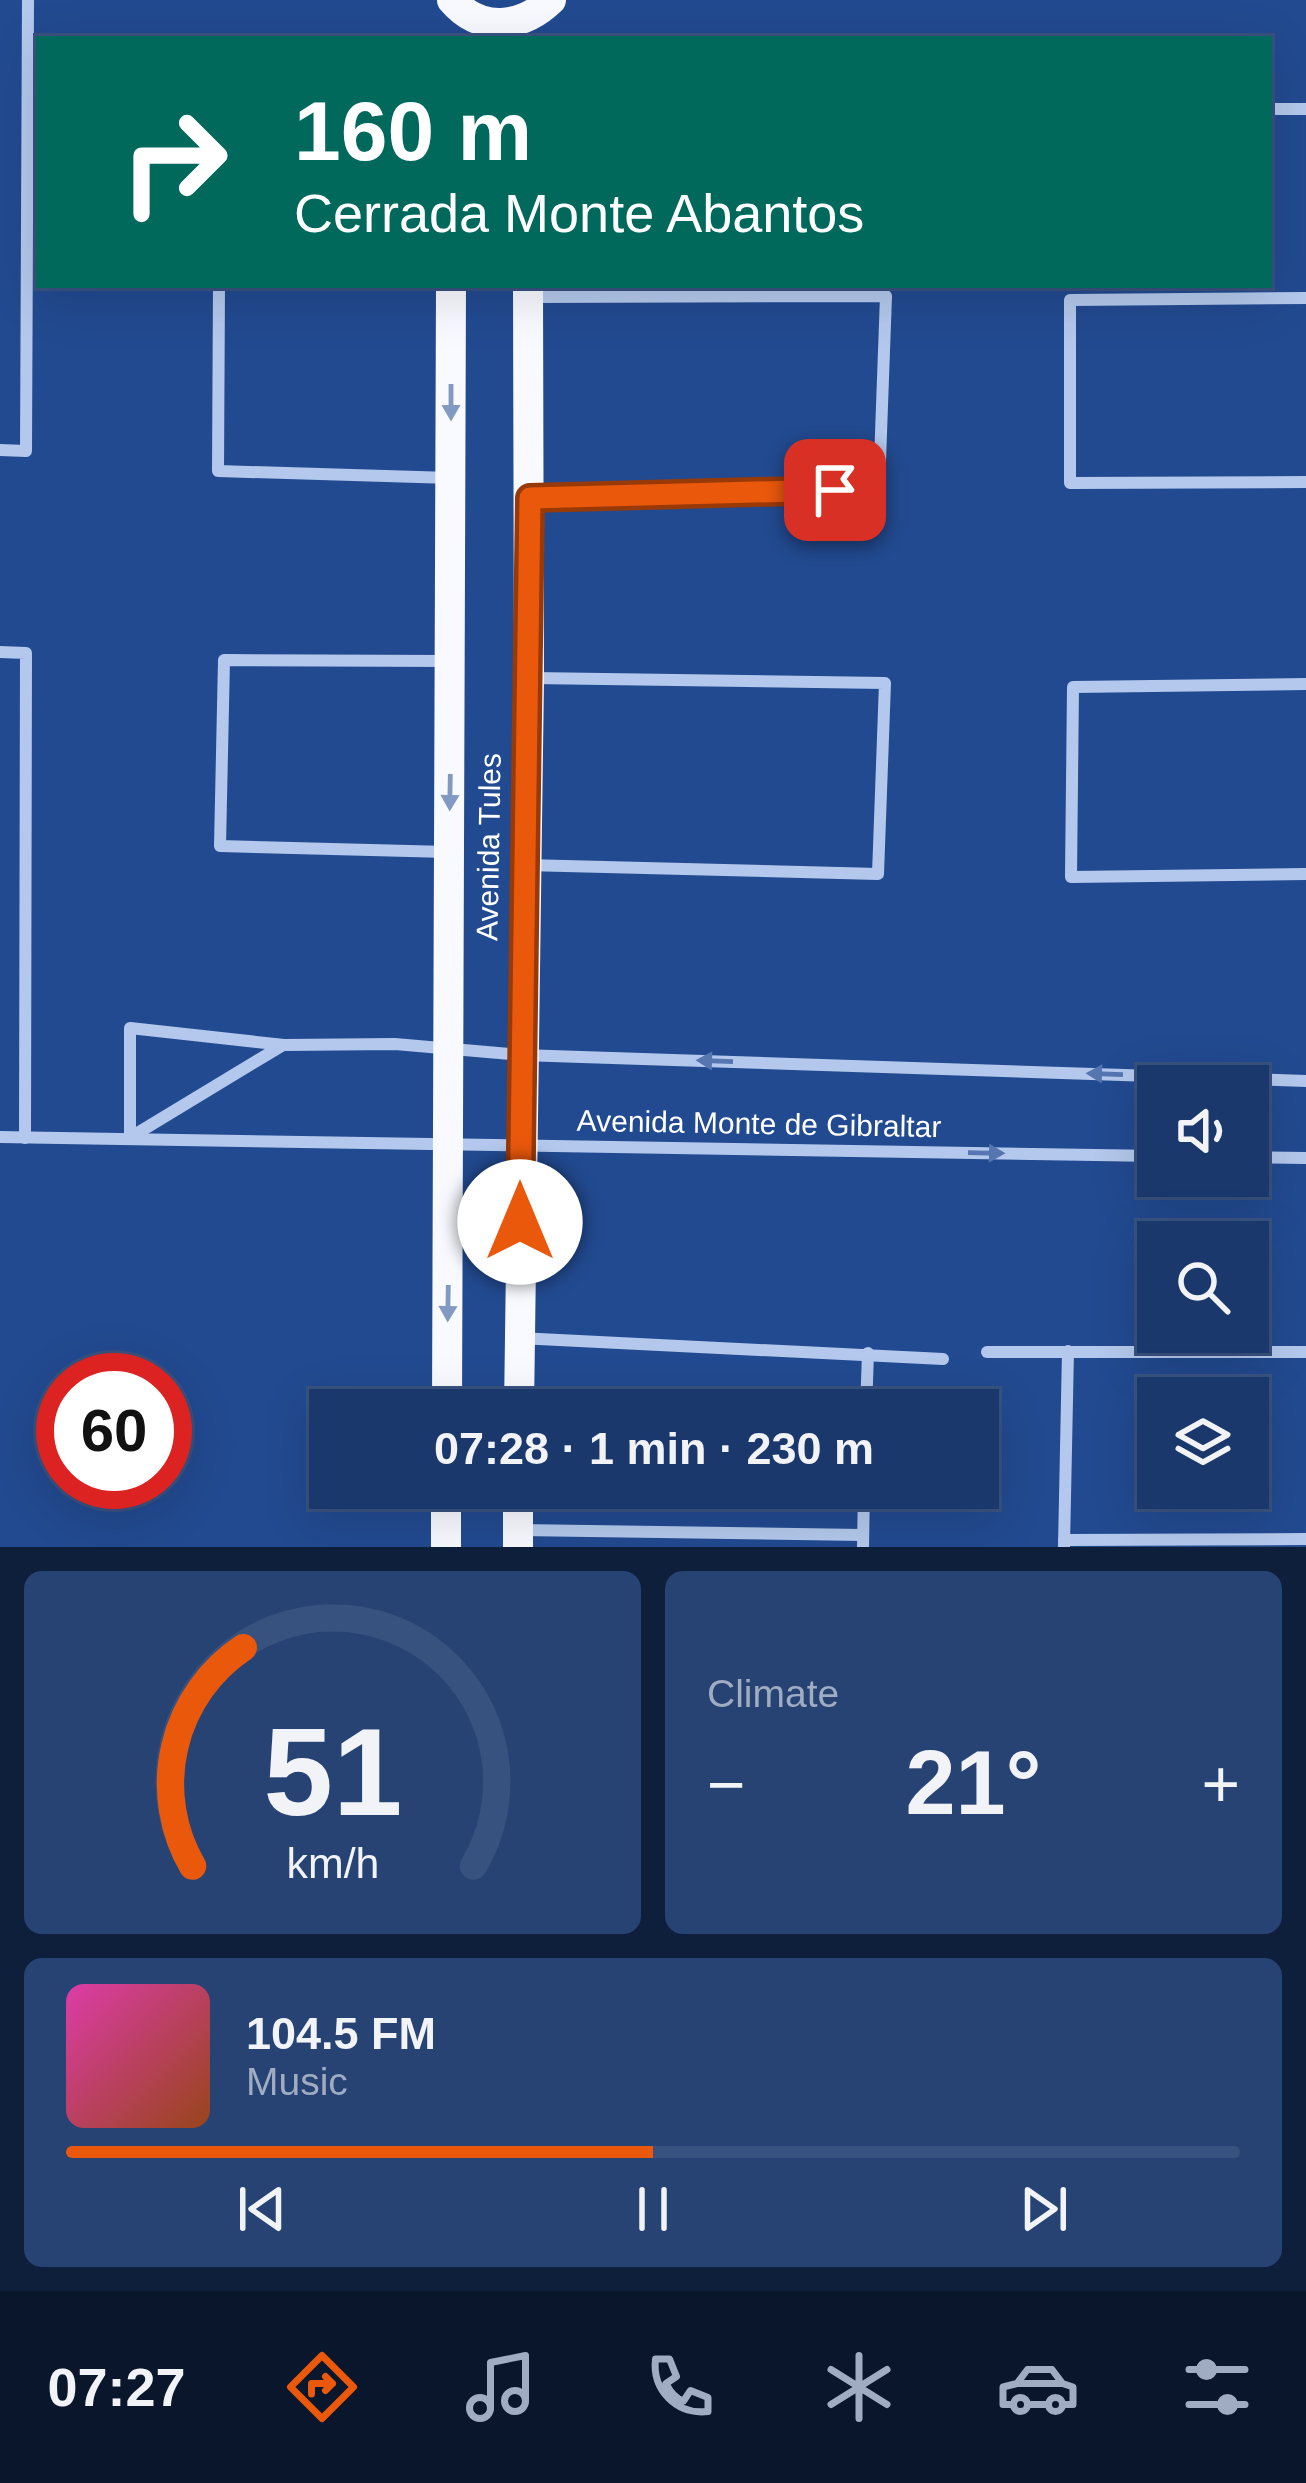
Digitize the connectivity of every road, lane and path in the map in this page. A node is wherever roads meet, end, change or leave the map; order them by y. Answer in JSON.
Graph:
{"nodes":[{"id":1,"x":28,"y":0,"type":"edge"},
{"id":2,"x":454,"y":3,"type":"edge"},
{"id":3,"x":542,"y":17,"type":"edge"},
{"id":4,"x":456,"y":36,"type":"edge"},
{"id":5,"x":1272,"y":109,"type":"edge"},
{"id":6,"x":1306,"y":109,"type":"edge"},
{"id":7,"x":220,"y":288,"type":"edge"},
{"id":8,"x":451,"y":288,"type":"edge"},
{"id":9,"x":528,"y":291,"type":"edge"},
{"id":10,"x":1306,"y":298,"type":"edge"},
{"id":11,"x":0,"y":451,"type":"edge"},
{"id":12,"x":451,"y":478,"type":"junction"},
{"id":13,"x":1306,"y":482,"type":"edge"},
{"id":14,"x":530,"y":498,"type":"junction"},
{"id":15,"x":0,"y":652,"type":"edge"},
{"id":16,"x":452,"y":661,"type":"junction"},
{"id":17,"x":529,"y":678,"type":"junction"},
{"id":18,"x":1306,"y":684,"type":"edge"},
{"id":19,"x":449,"y":852,"type":"junction"},
{"id":20,"x":524,"y":865,"type":"junction"},
{"id":21,"x":1306,"y":874,"type":"edge"},
{"id":22,"x":284,"y":1045,"type":"junction"},
{"id":23,"x":449,"y":1048,"type":"junction"},
{"id":24,"x":521,"y":1054,"type":"junction"},
{"id":25,"x":1306,"y":1081,"type":"edge"},
{"id":26,"x":0,"y":1137,"type":"edge"},
{"id":27,"x":130,"y":1137,"type":"junction"},
{"id":28,"x":25,"y":1138,"type":"junction"},
{"id":29,"x":449,"y":1144,"type":"junction"},
{"id":30,"x":521,"y":1144,"type":"junction"},
{"id":31,"x":1137,"y":1156,"type":"edge"},
{"id":32,"x":1269,"y":1157,"type":"edge"},
{"id":33,"x":1306,"y":1158,"type":"edge"},
{"id":34,"x":519,"y":1338,"type":"junction"},
{"id":35,"x":987,"y":1352,"type":"dead end"},
{"id":36,"x":1068,"y":1352,"type":"junction"},
{"id":37,"x":1306,"y":1352,"type":"edge"},
{"id":38,"x":868,"y":1353,"type":"junction"},
{"id":39,"x":943,"y":1359,"type":"dead end"},
{"id":40,"x":447,"y":1389,"type":"edge"},
{"id":41,"x":519,"y":1389,"type":"edge"},
{"id":42,"x":867,"y":1389,"type":"edge"},
{"id":43,"x":446,"y":1509,"type":"edge"},
{"id":44,"x":864,"y":1509,"type":"edge"},
{"id":45,"x":518,"y":1539,"type":"edge"},
{"id":46,"x":1306,"y":1539,"type":"edge"},
{"id":47,"x":863,"y":1541,"type":"edge"},
{"id":48,"x":1064,"y":1544,"type":"edge"},
{"id":49,"x":446,"y":1547,"type":"edge"}],
"edges":[{"from":1,"to":11,"type":"street"},
{"from":2,"to":3,"type":"main road"},
{"from":2,"to":4,"type":"main road"},
{"from":5,"to":6,"type":"street"},
{"from":7,"to":12,"type":"street"},
{"from":8,"to":12,"type":"main road","name":"Avenida Tules","one_way":true},
{"from":9,"to":14,"type":"main road","name":"Avenida Tules"},
{"from":9,"to":14,"type":"street"},
{"from":10,"to":13,"type":"street"},
{"from":12,"to":16,"type":"main road","name":"Avenida Tules"},
{"from":14,"to":17,"type":"main road","name":"Avenida Tules"},
{"from":15,"to":28,"type":"street"},
{"from":16,"to":19,"type":"main road","name":"Avenida Tules","one_way":true},
{"from":16,"to":19,"type":"street"},
{"from":17,"to":20,"type":"main road","name":"Avenida Tules"},
{"from":17,"to":20,"type":"street"},
{"from":18,"to":21,"type":"street"},
{"from":19,"to":23,"type":"main road","name":"Avenida Tules"},
{"from":20,"to":24,"type":"main road","name":"Avenida Tules"},
{"from":22,"to":23,"type":"street","name":"Avenida Monte de Gibraltar"},
{"from":22,"to":27,"type":"street"},
{"from":22,"to":27,"type":"street","name":"Avenida Monte de Gibraltar"},
{"from":23,"to":24,"type":"street","name":"Avenida Monte de Gibraltar"},
{"from":23,"to":29,"type":"main road","name":"Avenida Tules"},
{"from":25,"to":24,"type":"street","name":"Avenida Monte de Gibraltar","one_way":true},
{"from":24,"to":30,"type":"main road","name":"Avenida Tules"},
{"from":26,"to":28,"type":"street","name":"Avenida Monte de Gibraltar"},
{"from":27,"to":28,"type":"street","name":"Avenida Monte de Gibraltar"},
{"from":27,"to":29,"type":"street","name":"Avenida Monte de Gibraltar"},
{"from":29,"to":30,"type":"street","name":"Avenida Monte de Gibraltar"},
{"from":29,"to":40,"type":"main road","name":"Avenida Tules","one_way":true},
{"from":30,"to":31,"type":"street","name":"Avenida Monte de Gibraltar","one_way":true},
{"from":30,"to":34,"type":"main road","name":"Avenida Tules"},
{"from":32,"to":33,"type":"street"},
{"from":34,"to":38,"type":"street"},
{"from":34,"to":41,"type":"main road","name":"Avenida Tules"},
{"from":35,"to":36,"type":"street"},
{"from":36,"to":37,"type":"street"},
{"from":36,"to":48,"type":"street"},
{"from":38,"to":39,"type":"street"},
{"from":38,"to":42,"type":"street"},
{"from":43,"to":49,"type":"main road"},
{"from":44,"to":47,"type":"street"},
{"from":45,"to":47,"type":"street"},
{"from":46,"to":48,"type":"street"}]}
